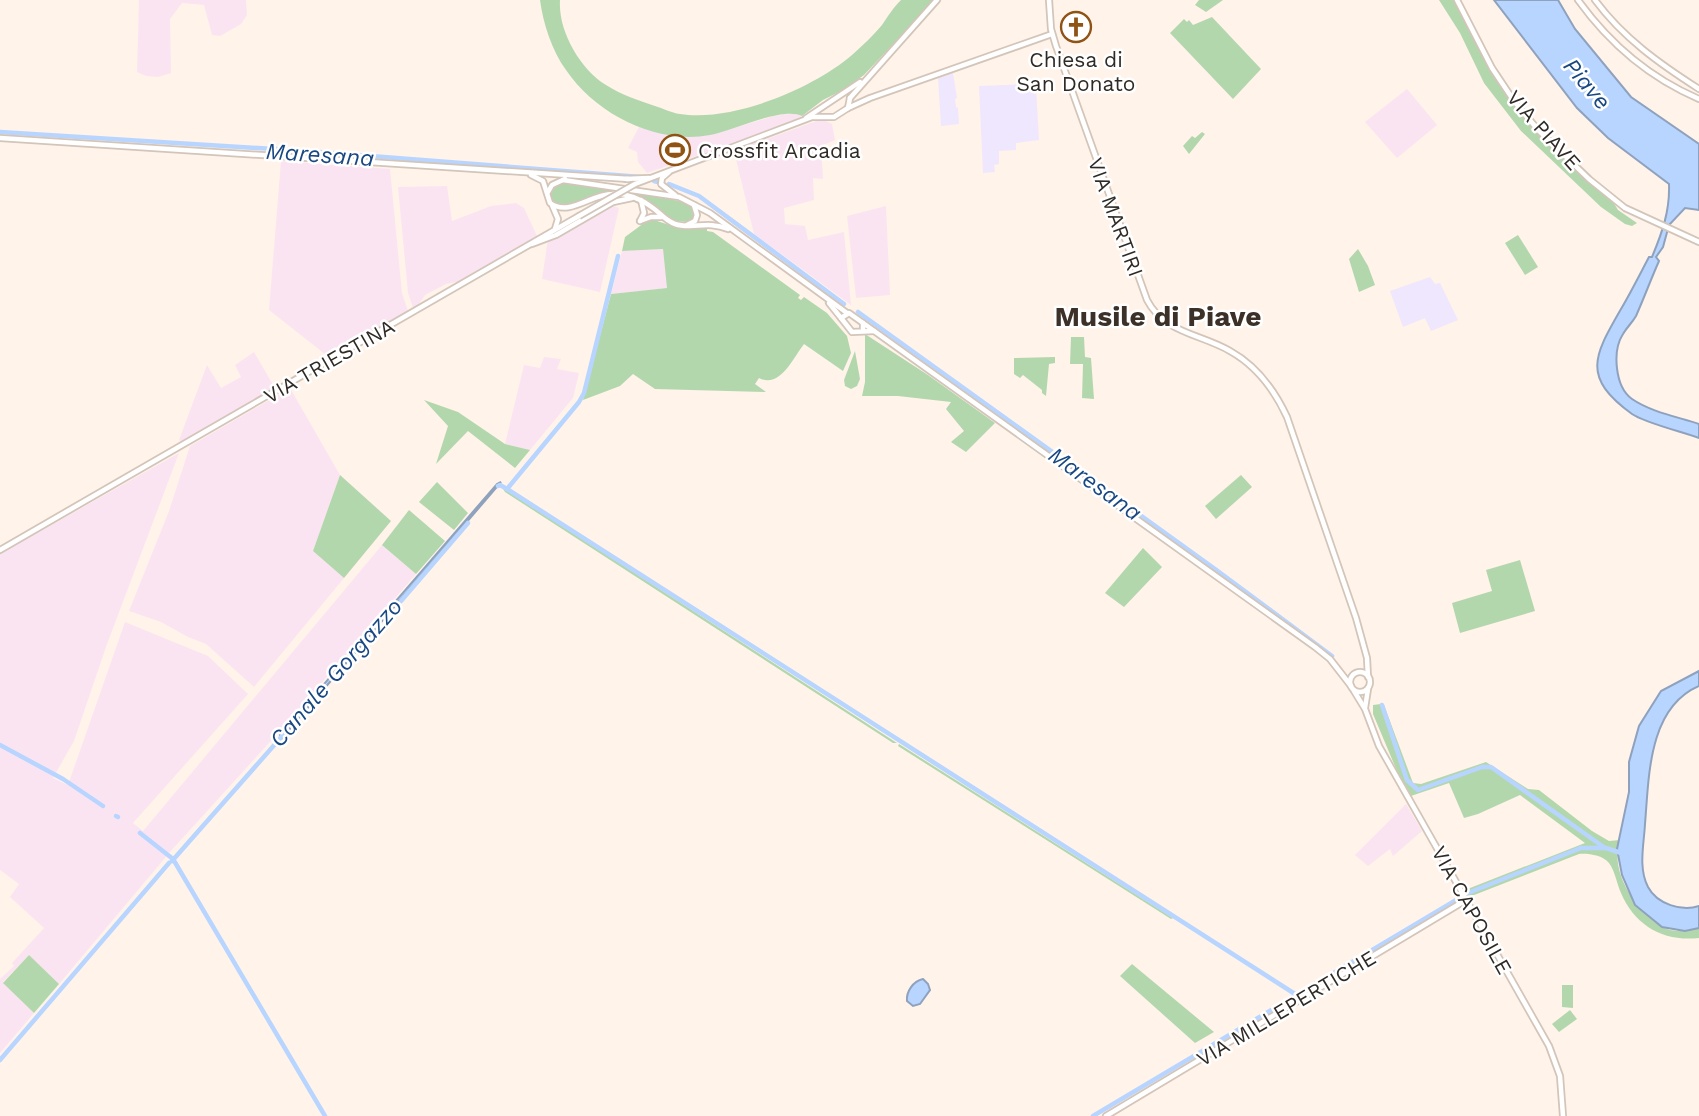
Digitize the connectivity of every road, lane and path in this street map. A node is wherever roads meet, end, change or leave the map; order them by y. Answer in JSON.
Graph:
{"nodes":[{"id":1,"x":937,"y":0,"type":"edge"},
{"id":2,"x":1049,"y":0,"type":"edge"},
{"id":3,"x":1457,"y":0,"type":"edge"},
{"id":4,"x":1578,"y":0,"type":"edge"},
{"id":5,"x":1595,"y":0,"type":"edge"},
{"id":6,"x":1052,"y":34,"type":"junction"},
{"id":7,"x":867,"y":77,"type":"junction"},
{"id":8,"x":1699,"y":89,"type":"edge"},
{"id":9,"x":842,"y":93,"type":"junction"},
{"id":10,"x":850,"y":98,"type":"junction"},
{"id":11,"x":1699,"y":99,"type":"edge"},
{"id":12,"x":861,"y":102,"type":"junction"},
{"id":13,"x":823,"y":105,"type":"junction"},
{"id":14,"x":848,"y":108,"type":"junction"},
{"id":15,"x":825,"y":115,"type":"junction"},
{"id":16,"x":800,"y":122,"type":"junction"},
{"id":17,"x":0,"y":138,"type":"edge"},
{"id":18,"x":682,"y":165,"type":"junction"},
{"id":19,"x":526,"y":174,"type":"junction"},
{"id":20,"x":649,"y":177,"type":"junction"},
{"id":21,"x":565,"y":178,"type":"junction"},
{"id":22,"x":548,"y":193,"type":"junction"},
{"id":23,"x":678,"y":197,"type":"junction"},
{"id":24,"x":638,"y":199,"type":"junction"},
{"id":25,"x":694,"y":203,"type":"junction"},
{"id":26,"x":551,"y":204,"type":"junction"},
{"id":27,"x":665,"y":218,"type":"junction"},
{"id":28,"x":687,"y":226,"type":"junction"},
{"id":29,"x":553,"y":231,"type":"junction"},
{"id":30,"x":736,"y":232,"type":"junction"},
{"id":31,"x":1699,"y":242,"type":"edge"},
{"id":32,"x":525,"y":247,"type":"junction"},
{"id":33,"x":823,"y":294,"type":"junction"},
{"id":34,"x":847,"y":313,"type":"junction"},
{"id":35,"x":841,"y":318,"type":"junction"},
{"id":36,"x":863,"y":323,"type":"junction"},
{"id":37,"x":863,"y":330,"type":"junction"},
{"id":38,"x":877,"y":332,"type":"junction"},
{"id":39,"x":0,"y":550,"type":"edge"},
{"id":40,"x":1366,"y":656,"type":"junction"},
{"id":41,"x":1338,"y":670,"type":"junction"},
{"id":42,"x":1356,"y":674,"type":"junction"},
{"id":43,"x":1368,"y":677,"type":"junction"},
{"id":44,"x":1352,"y":688,"type":"junction"},
{"id":45,"x":1368,"y":688,"type":"junction"},
{"id":46,"x":1366,"y":709,"type":"junction"},
{"id":47,"x":1464,"y":896,"type":"junction"},
{"id":48,"x":1106,"y":1116,"type":"edge"},
{"id":49,"x":1563,"y":1116,"type":"edge"}],
"edges":[{"from":1,"to":7,"type":"street"},
{"from":2,"to":6,"type":"street","name":"VIA MARTIRI"},
{"from":3,"to":31,"type":"street","name":"VIA PIAVE"},
{"from":4,"to":11,"type":"street"},
{"from":5,"to":8,"type":"street"},
{"from":6,"to":12,"type":"street"},
{"from":6,"to":40,"type":"street","name":"VIA MARTIRI"},
{"from":7,"to":9,"type":"street"},
{"from":7,"to":10,"type":"street"},
{"from":9,"to":10,"type":"street"},
{"from":9,"to":13,"type":"street"},
{"from":10,"to":12,"type":"street"},
{"from":10,"to":14,"type":"street"},
{"from":12,"to":14,"type":"street"},
{"from":13,"to":15,"type":"street"},
{"from":13,"to":16,"type":"street"},
{"from":14,"to":15,"type":"street"},
{"from":15,"to":16,"type":"street"},
{"from":16,"to":18,"type":"street","name":"VIA TRIESTINA"},
{"from":17,"to":19,"type":"street"},
{"from":18,"to":20,"type":"street","name":"VIA TRIESTINA"},
{"from":18,"to":23,"type":"street"},
{"from":19,"to":21,"type":"street"},
{"from":19,"to":22,"type":"street"},
{"from":20,"to":21,"type":"street"},
{"from":20,"to":29,"type":"street","name":"VIA TRIESTINA","bridge":true},
{"from":21,"to":22,"type":"street"},
{"from":21,"to":23,"type":"street"},
{"from":22,"to":26,"type":"street"},
{"from":23,"to":25,"type":"street"},
{"from":24,"to":26,"type":"street"},
{"from":24,"to":27,"type":"street"},
{"from":24,"to":27,"type":"street"},
{"from":24,"to":32,"type":"street"},
{"from":25,"to":28,"type":"street"},
{"from":25,"to":30,"type":"street"},
{"from":26,"to":29,"type":"street"},
{"from":27,"to":28,"type":"street"},
{"from":28,"to":30,"type":"street"},
{"from":29,"to":32,"type":"street","name":"VIA TRIESTINA"},
{"from":30,"to":33,"type":"street"},
{"from":32,"to":39,"type":"street","name":"VIA TRIESTINA"},
{"from":33,"to":34,"type":"street","name":"VIA CAPOSILE"},
{"from":33,"to":35,"type":"street"},
{"from":34,"to":35,"type":"street"},
{"from":34,"to":36,"type":"street","name":"VIA CAPOSILE"},
{"from":35,"to":37,"type":"street"},
{"from":36,"to":37,"type":"street"},
{"from":36,"to":38,"type":"street","name":"VIA CAPOSILE"},
{"from":37,"to":38,"type":"street"},
{"from":38,"to":41,"type":"street","name":"VIA CAPOSILE"},
{"from":40,"to":42,"type":"street"},
{"from":40,"to":43,"type":"street","name":"VIA MARTIRI"},
{"from":41,"to":42,"type":"street"},
{"from":41,"to":44,"type":"street","name":"VIA CAPOSILE"},
{"from":42,"to":43,"type":"street"},
{"from":42,"to":44,"type":"street"},
{"from":43,"to":45,"type":"street"},
{"from":44,"to":45,"type":"street"},
{"from":44,"to":46,"type":"street","name":"VIA CAPOSILE"},
{"from":45,"to":46,"type":"street","name":"VIA CAPOSILE"},
{"from":46,"to":47,"type":"street","name":"VIA CAPOSILE"},
{"from":47,"to":48,"type":"street","name":"VIA MILLEPERTICHE"},
{"from":47,"to":49,"type":"street","name":"VIA CAPOSILE"}]}
